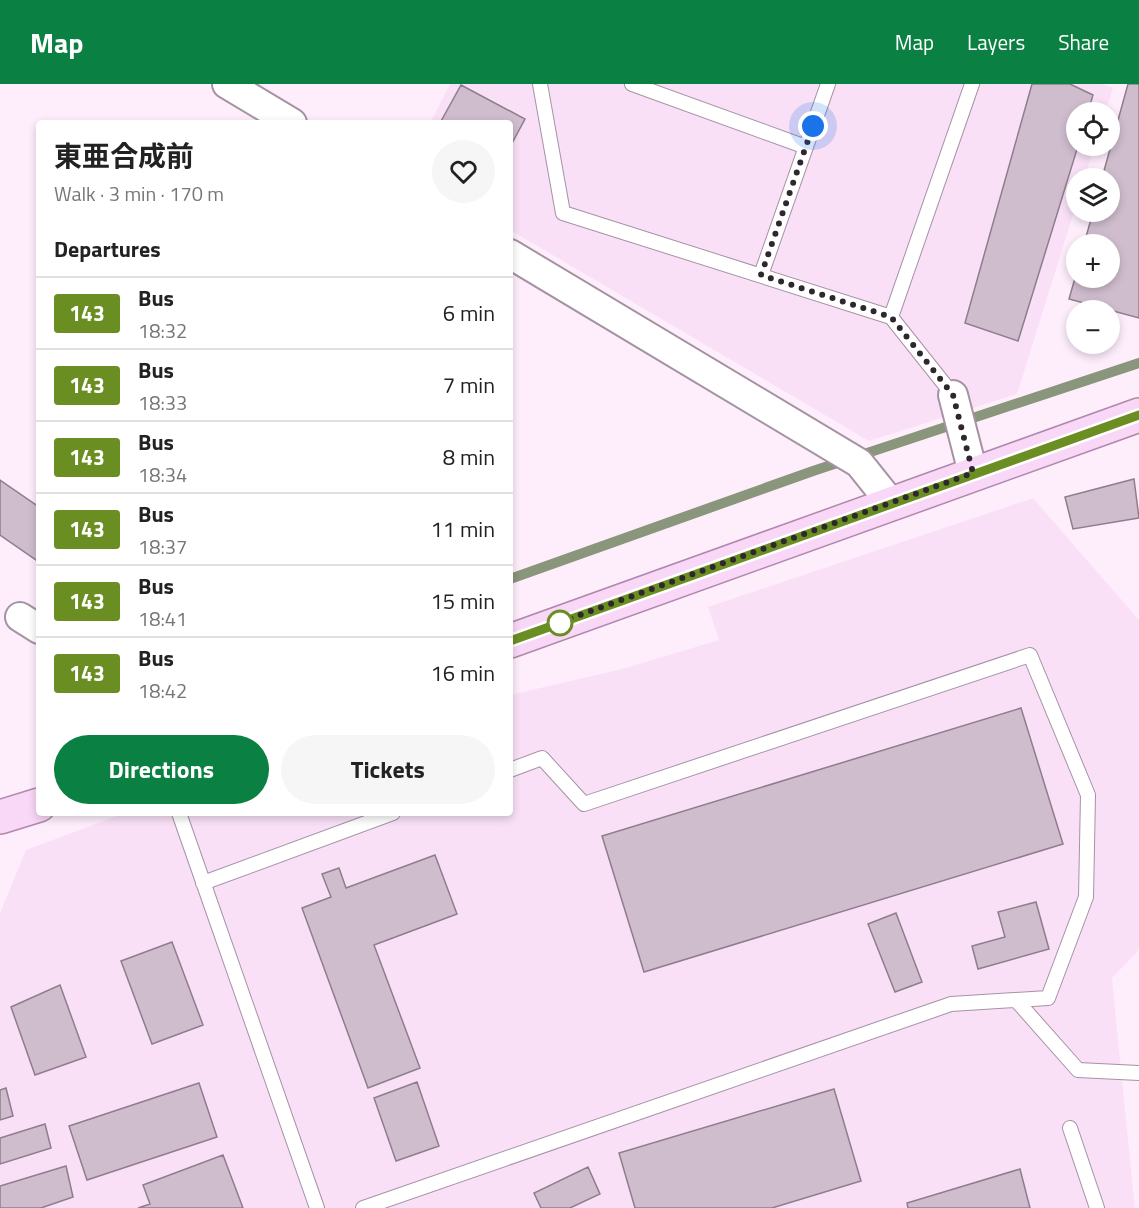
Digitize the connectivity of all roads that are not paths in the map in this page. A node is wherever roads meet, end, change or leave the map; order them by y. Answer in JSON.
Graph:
{"nodes":[{"id":1,"x":228,"y":84,"type":"edge"},
{"id":2,"x":540,"y":84,"type":"edge"},
{"id":3,"x":632,"y":84,"type":"edge"},
{"id":4,"x":828,"y":84,"type":"edge"},
{"id":5,"x":972,"y":84,"type":"edge"},
{"id":6,"x":287,"y":120,"type":"edge"},
{"id":7,"x":806,"y":147,"type":"junction"},
{"id":8,"x":513,"y":256,"type":"edge"},
{"id":9,"x":761,"y":275,"type":"junction"},
{"id":10,"x":891,"y":317,"type":"junction"},
{"id":11,"x":953,"y":395,"type":"joint"},
{"id":12,"x":1139,"y":415,"type":"edge"},
{"id":13,"x":973,"y":473,"type":"junction"},
{"id":14,"x":891,"y":503,"type":"junction"},
{"id":15,"x":513,"y":640,"type":"edge"},
{"id":16,"x":513,"y":769,"type":"edge"},
{"id":17,"x":36,"y":806,"type":"edge"},
{"id":18,"x":180,"y":816,"type":"edge"},
{"id":19,"x":385,"y":816,"type":"edge"},
{"id":20,"x":0,"y":817,"type":"edge"},
{"id":21,"x":203,"y":883,"type":"junction"},
{"id":22,"x":1016,"y":1000,"type":"junction"},
{"id":23,"x":1139,"y":1073,"type":"edge"},
{"id":24,"x":1070,"y":1128,"type":"dead end"},
{"id":25,"x":317,"y":1208,"type":"edge"},
{"id":26,"x":363,"y":1208,"type":"edge"},
{"id":27,"x":1097,"y":1208,"type":"edge"}],
"edges":[{"from":1,"to":6,"type":"street"},
{"from":2,"to":9,"type":"lane"},
{"from":3,"to":7,"type":"lane"},
{"from":4,"to":7,"type":"lane"},
{"from":5,"to":10,"type":"lane"},
{"from":7,"to":9,"type":"lane"},
{"from":8,"to":14,"type":"street"},
{"from":9,"to":10,"type":"lane"},
{"from":10,"to":11,"type":"lane"},
{"from":11,"to":13,"type":"street"},
{"from":12,"to":13,"type":"main road"},
{"from":13,"to":14,"type":"main road"},
{"from":14,"to":15,"type":"main road"},
{"from":16,"to":22,"type":"lane"},
{"from":17,"to":20,"type":"main road"},
{"from":18,"to":21,"type":"lane"},
{"from":19,"to":21,"type":"lane"},
{"from":21,"to":25,"type":"lane"},
{"from":22,"to":23,"type":"lane"},
{"from":22,"to":26,"type":"lane"},
{"from":24,"to":27,"type":"lane"}]}
